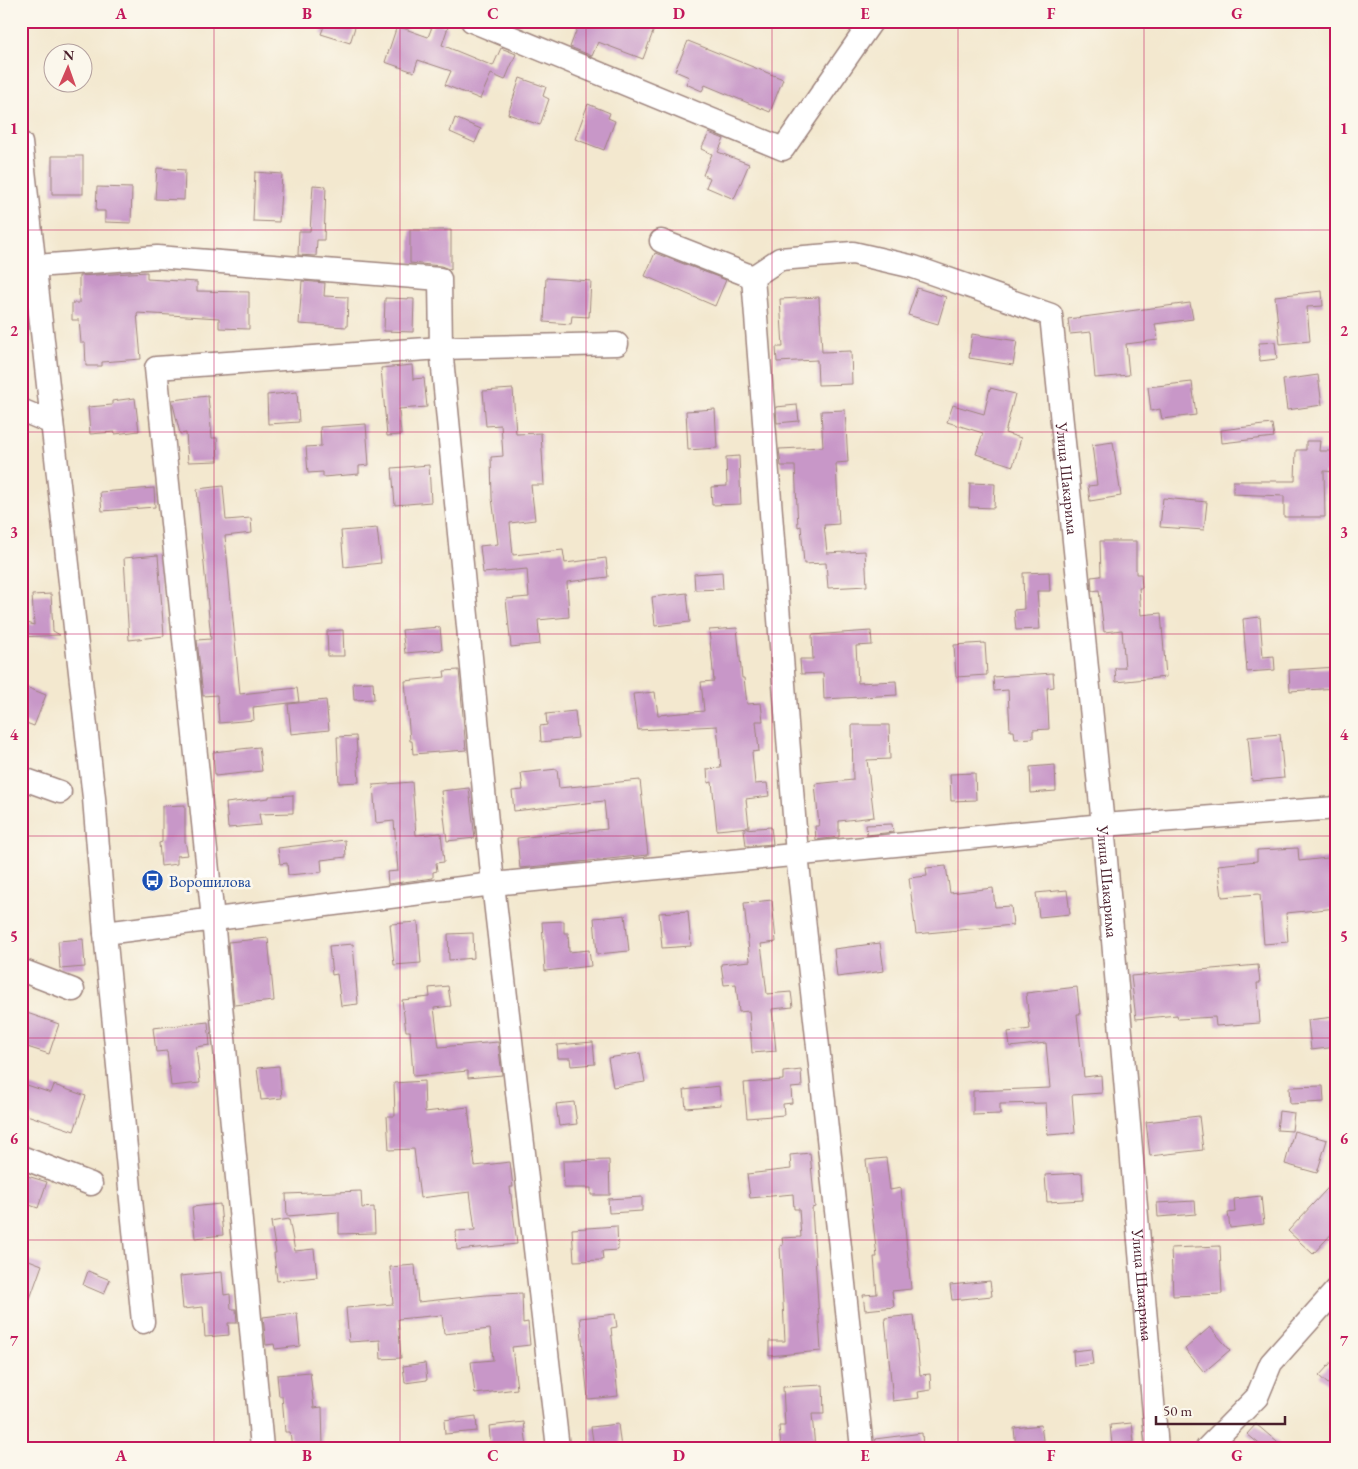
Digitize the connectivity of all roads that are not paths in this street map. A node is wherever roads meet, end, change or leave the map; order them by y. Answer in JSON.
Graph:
{"nodes":[{"id":1,"x":472,"y":21,"type":"edge"},
{"id":2,"x":872,"y":21,"type":"edge"},
{"id":3,"x":21,"y":143,"type":"edge"},
{"id":4,"x":661,"y":241,"type":"dead end"},
{"id":5,"x":36,"y":266,"type":"junction"},
{"id":6,"x":754,"y":277,"type":"junction"},
{"id":7,"x":617,"y":344,"type":"dead end"},
{"id":8,"x":441,"y":348,"type":"junction"},
{"id":9,"x":21,"y":410,"type":"edge"},
{"id":10,"x":52,"y":423,"type":"junction"},
{"id":11,"x":21,"y":778,"type":"edge"},
{"id":12,"x":60,"y":792,"type":"dead end"},
{"id":13,"x":1337,"y":808,"type":"edge"},
{"id":14,"x":1103,"y":825,"type":"junction"},
{"id":15,"x":797,"y":854,"type":"junction"},
{"id":16,"x":493,"y":884,"type":"junction"},
{"id":17,"x":213,"y":919,"type":"junction"},
{"id":18,"x":105,"y":933,"type":"junction"},
{"id":19,"x":21,"y":970,"type":"edge"},
{"id":20,"x":73,"y":990,"type":"dead end"},
{"id":21,"x":21,"y":1157,"type":"edge"},
{"id":22,"x":91,"y":1184,"type":"dead end"},
{"id":23,"x":1337,"y":1289,"type":"edge"},
{"id":24,"x":143,"y":1322,"type":"dead end"},
{"id":25,"x":262,"y":1448,"type":"edge"},
{"id":26,"x":558,"y":1448,"type":"edge"},
{"id":27,"x":862,"y":1448,"type":"edge"},
{"id":28,"x":1157,"y":1448,"type":"edge"},
{"id":29,"x":1207,"y":1448,"type":"edge"}],
"edges":[{"from":1,"to":2,"type":"street"},
{"from":3,"to":5,"type":"street"},
{"from":4,"to":6,"type":"street"},
{"from":5,"to":8,"type":"street"},
{"from":5,"to":10,"type":"street"},
{"from":6,"to":14,"type":"street","name":"Улица Шакарима"},
{"from":6,"to":15,"type":"street"},
{"from":7,"to":8,"type":"street"},
{"from":8,"to":16,"type":"street"},
{"from":8,"to":17,"type":"street"},
{"from":9,"to":10,"type":"street"},
{"from":10,"to":18,"type":"street"},
{"from":11,"to":12,"type":"street"},
{"from":13,"to":14,"type":"street"},
{"from":14,"to":15,"type":"street"},
{"from":14,"to":28,"type":"street","name":"Улица Шакарима"},
{"from":15,"to":16,"type":"street"},
{"from":15,"to":27,"type":"street"},
{"from":16,"to":17,"type":"street"},
{"from":16,"to":26,"type":"street"},
{"from":17,"to":18,"type":"street"},
{"from":17,"to":25,"type":"street"},
{"from":18,"to":24,"type":"street"},
{"from":19,"to":20,"type":"street"},
{"from":21,"to":22,"type":"street"},
{"from":23,"to":29,"type":"street"}]}
